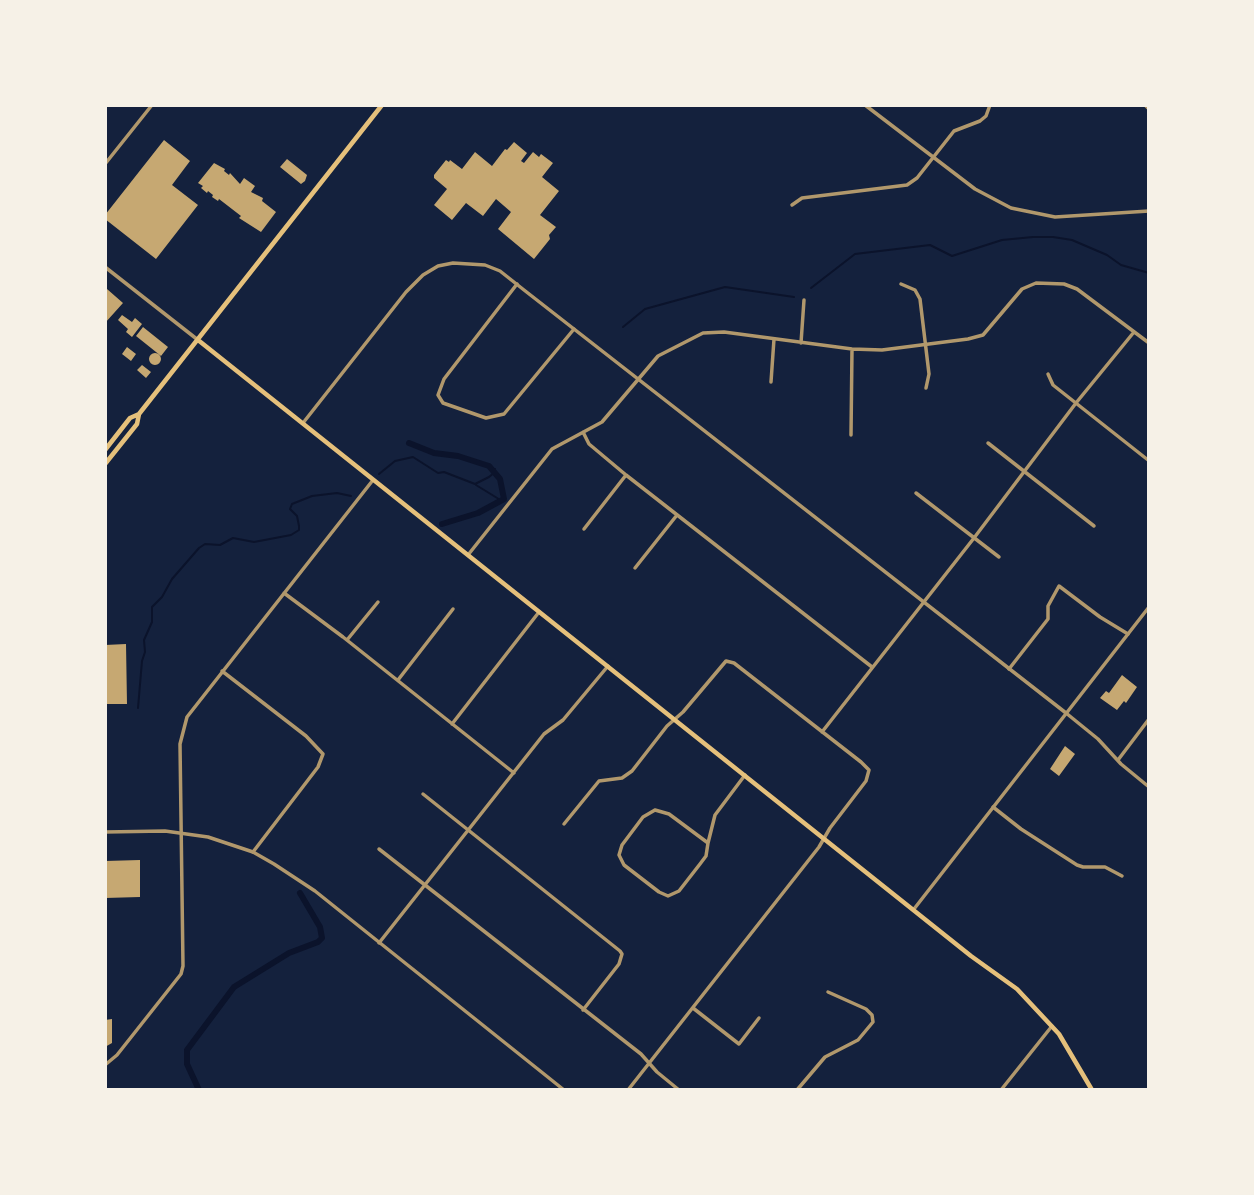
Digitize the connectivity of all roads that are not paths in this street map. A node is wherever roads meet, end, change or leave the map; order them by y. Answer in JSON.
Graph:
{"nodes":[{"id":1,"x":152,"y":105,"type":"edge"},
{"id":2,"x":382,"y":105,"type":"edge"},
{"id":3,"x":865,"y":105,"type":"edge"},
{"id":4,"x":990,"y":105,"type":"edge"},
{"id":5,"x":1144,"y":105,"type":"edge"},
{"id":6,"x":1149,"y":108,"type":"edge"},
{"id":7,"x":933,"y":157,"type":"junction"},
{"id":8,"x":106,"y":163,"type":"edge"},
{"id":9,"x":792,"y":205,"type":"dead end"},
{"id":10,"x":1149,"y":211,"type":"edge"},
{"id":11,"x":105,"y":267,"type":"edge"},
{"id":12,"x":517,"y":284,"type":"junction"},
{"id":13,"x":901,"y":284,"type":"dead end"},
{"id":14,"x":804,"y":300,"type":"dead end"},
{"id":15,"x":574,"y":329,"type":"junction"},
{"id":16,"x":1135,"y":332,"type":"junction"},
{"id":17,"x":198,"y":340,"type":"junction"},
{"id":18,"x":774,"y":340,"type":"junction"},
{"id":19,"x":801,"y":343,"type":"junction"},
{"id":20,"x":1149,"y":343,"type":"edge"},
{"id":21,"x":925,"y":345,"type":"junction"},
{"id":22,"x":852,"y":349,"type":"junction"},
{"id":23,"x":1048,"y":374,"type":"dead end"},
{"id":24,"x":638,"y":380,"type":"junction"},
{"id":25,"x":771,"y":382,"type":"dead end"},
{"id":26,"x":926,"y":388,"type":"dead end"},
{"id":27,"x":1076,"y":403,"type":"junction"},
{"id":28,"x":139,"y":414,"type":"junction"},
{"id":29,"x":303,"y":423,"type":"junction"},
{"id":30,"x":583,"y":432,"type":"junction"},
{"id":31,"x":850,"y":435,"type":"dead end"},
{"id":32,"x":988,"y":443,"type":"dead end"},
{"id":33,"x":105,"y":450,"type":"edge"},
{"id":34,"x":1148,"y":460,"type":"edge"},
{"id":35,"x":105,"y":464,"type":"edge"},
{"id":36,"x":1023,"y":471,"type":"junction"},
{"id":37,"x":626,"y":475,"type":"junction"},
{"id":38,"x":373,"y":480,"type":"junction"},
{"id":39,"x":916,"y":493,"type":"dead end"},
{"id":40,"x":677,"y":515,"type":"junction"},
{"id":41,"x":1094,"y":526,"type":"dead end"},
{"id":42,"x":584,"y":529,"type":"dead end"},
{"id":43,"x":974,"y":538,"type":"junction"},
{"id":44,"x":468,"y":555,"type":"junction"},
{"id":45,"x":999,"y":557,"type":"dead end"},
{"id":46,"x":635,"y":568,"type":"dead end"},
{"id":47,"x":284,"y":593,"type":"junction"},
{"id":48,"x":378,"y":602,"type":"dead end"},
{"id":49,"x":923,"y":602,"type":"junction"},
{"id":50,"x":1149,"y":607,"type":"edge"},
{"id":51,"x":453,"y":609,"type":"dead end"},
{"id":52,"x":539,"y":611,"type":"junction"},
{"id":53,"x":1128,"y":634,"type":"junction"},
{"id":54,"x":347,"y":640,"type":"junction"},
{"id":55,"x":608,"y":666,"type":"junction"},
{"id":56,"x":872,"y":667,"type":"junction"},
{"id":57,"x":1009,"y":669,"type":"junction"},
{"id":58,"x":222,"y":671,"type":"junction"},
{"id":59,"x":398,"y":680,"type":"junction"},
{"id":60,"x":1066,"y":713,"type":"junction"},
{"id":61,"x":674,"y":719,"type":"junction"},
{"id":62,"x":1149,"y":719,"type":"edge"},
{"id":63,"x":453,"y":724,"type":"junction"},
{"id":64,"x":822,"y":732,"type":"junction"},
{"id":65,"x":1118,"y":760,"type":"junction"},
{"id":66,"x":514,"y":773,"type":"junction"},
{"id":67,"x":745,"y":775,"type":"junction"},
{"id":68,"x":1149,"y":787,"type":"edge"},
{"id":69,"x":424,"y":794,"type":"dead end"},
{"id":70,"x":993,"y":807,"type":"junction"},
{"id":71,"x":564,"y":824,"type":"dead end"},
{"id":72,"x":469,"y":829,"type":"junction"},
{"id":73,"x":105,"y":832,"type":"edge"},
{"id":74,"x":181,"y":832,"type":"junction"},
{"id":75,"x":824,"y":838,"type":"junction"},
{"id":76,"x":708,"y":843,"type":"junction"},
{"id":77,"x":379,"y":849,"type":"dead end"},
{"id":78,"x":253,"y":852,"type":"junction"},
{"id":79,"x":1122,"y":876,"type":"dead end"},
{"id":80,"x":425,"y":885,"type":"junction"},
{"id":81,"x":913,"y":910,"type":"junction"},
{"id":82,"x":379,"y":943,"type":"junction"},
{"id":83,"x":828,"y":992,"type":"dead end"},
{"id":84,"x":692,"y":1008,"type":"junction"},
{"id":85,"x":583,"y":1010,"type":"junction"},
{"id":86,"x":759,"y":1018,"type":"dead end"},
{"id":87,"x":1053,"y":1026,"type":"junction"},
{"id":88,"x":649,"y":1063,"type":"junction"},
{"id":89,"x":105,"y":1065,"type":"edge"},
{"id":90,"x":564,"y":1090,"type":"edge"},
{"id":91,"x":628,"y":1090,"type":"edge"},
{"id":92,"x":679,"y":1090,"type":"edge"},
{"id":93,"x":797,"y":1090,"type":"edge"},
{"id":94,"x":1001,"y":1090,"type":"edge"},
{"id":95,"x":1093,"y":1090,"type":"edge"}],
"edges":[{"from":1,"to":8,"type":"street"},
{"from":2,"to":17,"type":"main road"},
{"from":3,"to":7,"type":"street"},
{"from":4,"to":7,"type":"street"},
{"from":5,"to":6,"type":"street"},
{"from":7,"to":9,"type":"street"},
{"from":7,"to":10,"type":"street"},
{"from":11,"to":17,"type":"street"},
{"from":12,"to":15,"type":"street"},
{"from":12,"to":15,"type":"street"},
{"from":12,"to":29,"type":"street"},
{"from":13,"to":21,"type":"street"},
{"from":14,"to":19,"type":"street"},
{"from":15,"to":24,"type":"street"},
{"from":16,"to":20,"type":"street"},
{"from":16,"to":21,"type":"street"},
{"from":16,"to":27,"type":"street"},
{"from":17,"to":28,"type":"main road"},
{"from":17,"to":29,"type":"main road"},
{"from":18,"to":19,"type":"street"},
{"from":18,"to":24,"type":"street"},
{"from":18,"to":25,"type":"street"},
{"from":19,"to":22,"type":"street"},
{"from":21,"to":22,"type":"street"},
{"from":21,"to":26,"type":"street"},
{"from":22,"to":31,"type":"street"},
{"from":23,"to":27,"type":"street"},
{"from":24,"to":30,"type":"street"},
{"from":24,"to":49,"type":"street"},
{"from":27,"to":34,"type":"street"},
{"from":27,"to":36,"type":"street"},
{"from":28,"to":33,"type":"main road"},
{"from":28,"to":35,"type":"main road"},
{"from":29,"to":38,"type":"main road"},
{"from":30,"to":37,"type":"street"},
{"from":30,"to":44,"type":"street"},
{"from":32,"to":36,"type":"street"},
{"from":36,"to":41,"type":"street"},
{"from":36,"to":43,"type":"street"},
{"from":37,"to":40,"type":"street"},
{"from":37,"to":42,"type":"street"},
{"from":38,"to":44,"type":"main road"},
{"from":38,"to":47,"type":"street"},
{"from":39,"to":43,"type":"street"},
{"from":40,"to":46,"type":"street"},
{"from":40,"to":56,"type":"street"},
{"from":43,"to":45,"type":"street"},
{"from":43,"to":49,"type":"street"},
{"from":44,"to":52,"type":"main road"},
{"from":47,"to":54,"type":"street"},
{"from":47,"to":58,"type":"street"},
{"from":48,"to":54,"type":"street"},
{"from":49,"to":56,"type":"street"},
{"from":49,"to":57,"type":"street"},
{"from":50,"to":53,"type":"street"},
{"from":51,"to":59,"type":"street"},
{"from":52,"to":55,"type":"main road"},
{"from":52,"to":63,"type":"street"},
{"from":53,"to":57,"type":"street"},
{"from":53,"to":60,"type":"street"},
{"from":54,"to":59,"type":"street"},
{"from":55,"to":61,"type":"main road"},
{"from":55,"to":66,"type":"street"},
{"from":56,"to":64,"type":"street"},
{"from":57,"to":60,"type":"street"},
{"from":58,"to":74,"type":"street"},
{"from":58,"to":78,"type":"street"},
{"from":59,"to":63,"type":"street"},
{"from":60,"to":65,"type":"street"},
{"from":60,"to":70,"type":"street"},
{"from":61,"to":64,"type":"street"},
{"from":61,"to":67,"type":"main road"},
{"from":61,"to":71,"type":"street"},
{"from":62,"to":65,"type":"street"},
{"from":63,"to":66,"type":"street"},
{"from":64,"to":75,"type":"street"},
{"from":65,"to":68,"type":"street"},
{"from":66,"to":72,"type":"street"},
{"from":67,"to":75,"type":"main road"},
{"from":67,"to":76,"type":"street"},
{"from":69,"to":72,"type":"street"},
{"from":70,"to":79,"type":"street"},
{"from":70,"to":81,"type":"street"},
{"from":72,"to":80,"type":"street"},
{"from":72,"to":85,"type":"street"},
{"from":73,"to":74,"type":"street"},
{"from":74,"to":78,"type":"street"},
{"from":74,"to":89,"type":"street"},
{"from":75,"to":81,"type":"main road"},
{"from":75,"to":84,"type":"street"},
{"from":76,"to":76,"type":"street"},
{"from":77,"to":80,"type":"street"},
{"from":78,"to":82,"type":"street"},
{"from":80,"to":82,"type":"street"},
{"from":80,"to":85,"type":"street"},
{"from":81,"to":87,"type":"main road"},
{"from":82,"to":90,"type":"street"},
{"from":83,"to":93,"type":"street"},
{"from":84,"to":86,"type":"street"},
{"from":84,"to":88,"type":"street"},
{"from":85,"to":88,"type":"street"},
{"from":87,"to":94,"type":"street"},
{"from":87,"to":95,"type":"main road"},
{"from":88,"to":91,"type":"street"},
{"from":88,"to":92,"type":"street"}]}
